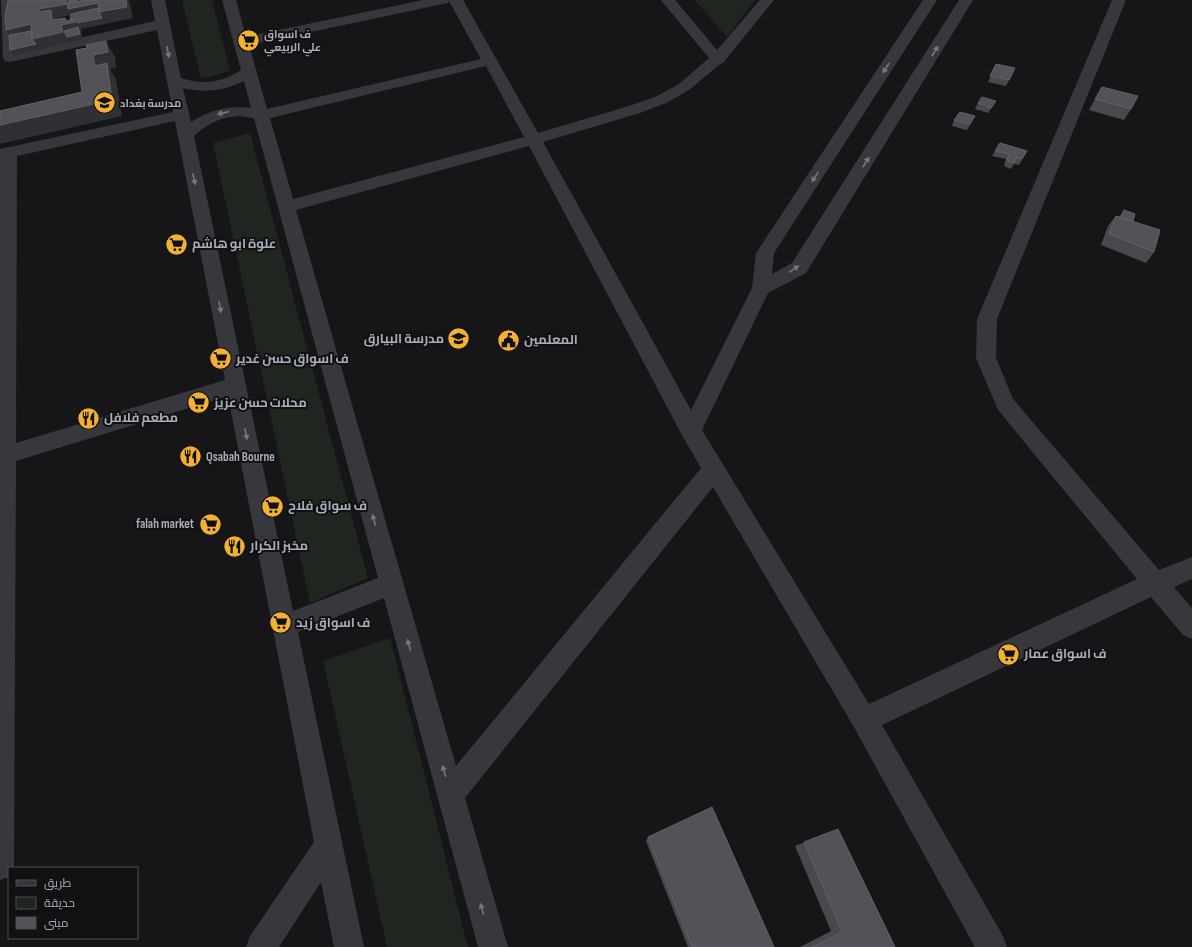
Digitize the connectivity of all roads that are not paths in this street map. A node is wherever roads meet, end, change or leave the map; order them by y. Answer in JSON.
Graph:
{"nodes":[{"id":1,"x":8,"y":0,"type":"edge"},
{"id":2,"x":158,"y":0,"type":"edge"},
{"id":3,"x":229,"y":0,"type":"edge"},
{"id":4,"x":443,"y":0,"type":"edge"},
{"id":5,"x":456,"y":0,"type":"edge"},
{"id":6,"x":668,"y":0,"type":"edge"},
{"id":7,"x":767,"y":0,"type":"edge"},
{"id":8,"x":966,"y":0,"type":"edge"},
{"id":9,"x":1119,"y":0,"type":"edge"},
{"id":10,"x":937,"y":12,"type":"edge"},
{"id":11,"x":163,"y":24,"type":"junction"},
{"id":12,"x":241,"y":42,"type":"junction"},
{"id":13,"x":718,"y":60,"type":"junction"},
{"id":14,"x":490,"y":61,"type":"junction"},
{"id":15,"x":249,"y":71,"type":"junction"},
{"id":16,"x":174,"y":81,"type":"junction"},
{"id":17,"x":261,"y":115,"type":"junction"},
{"id":18,"x":183,"y":125,"type":"junction"},
{"id":19,"x":534,"y":140,"type":"junction"},
{"id":20,"x":5,"y":153,"type":"edge"},
{"id":21,"x":287,"y":207,"type":"junction"},
{"id":22,"x":761,"y":288,"type":"junction"},
{"id":23,"x":236,"y":386,"type":"junction"},
{"id":24,"x":690,"y":431,"type":"junction"},
{"id":25,"x":2,"y":456,"type":"edge"},
{"id":26,"x":713,"y":470,"type":"junction"},
{"id":27,"x":1192,"y":568,"type":"edge"},
{"id":28,"x":1155,"y":583,"type":"junction"},
{"id":29,"x":392,"y":584,"type":"junction"},
{"id":30,"x":284,"y":626,"type":"junction"},
{"id":31,"x":1192,"y":627,"type":"edge"},
{"id":32,"x":864,"y":720,"type":"junction"},
{"id":33,"x":450,"y":795,"type":"junction"},
{"id":34,"x":328,"y":846,"type":"junction"},
{"id":35,"x":0,"y":866,"type":"edge"},
{"id":36,"x":261,"y":947,"type":"edge"},
{"id":37,"x":349,"y":947,"type":"edge"},
{"id":38,"x":493,"y":947,"type":"edge"},
{"id":39,"x":992,"y":947,"type":"edge"}],
"edges":[{"from":1,"to":11,"type":"street"},
{"from":2,"to":11,"type":"street"},
{"from":3,"to":12,"type":"street"},
{"from":4,"to":12,"type":"street"},
{"from":5,"to":14,"type":"street"},
{"from":6,"to":13,"type":"street"},
{"from":7,"to":13,"type":"street"},
{"from":8,"to":10,"type":"street"},
{"from":9,"to":28,"type":"street"},
{"from":10,"to":22,"type":"street","one_way":true},
{"from":22,"to":10,"type":"street","one_way":true},
{"from":11,"to":16,"type":"street","one_way":true},
{"from":12,"to":15,"type":"street"},
{"from":13,"to":19,"type":"street"},
{"from":14,"to":17,"type":"street"},
{"from":14,"to":19,"type":"street"},
{"from":15,"to":16,"type":"street"},
{"from":15,"to":17,"type":"street"},
{"from":16,"to":18,"type":"street"},
{"from":17,"to":18,"type":"street","one_way":true},
{"from":17,"to":21,"type":"street"},
{"from":18,"to":20,"type":"street"},
{"from":18,"to":23,"type":"street","one_way":true},
{"from":19,"to":21,"type":"street"},
{"from":19,"to":24,"type":"street"},
{"from":20,"to":25,"type":"street"},
{"from":29,"to":21,"type":"street","one_way":true},
{"from":22,"to":24,"type":"street"},
{"from":23,"to":25,"type":"street"},
{"from":23,"to":30,"type":"street","one_way":true},
{"from":24,"to":26,"type":"street"},
{"from":25,"to":35,"type":"street"},
{"from":26,"to":32,"type":"street"},
{"from":26,"to":33,"type":"street"},
{"from":27,"to":28,"type":"street"},
{"from":28,"to":31,"type":"street"},
{"from":28,"to":32,"type":"street"},
{"from":29,"to":30,"type":"street"},
{"from":33,"to":29,"type":"street","one_way":true},
{"from":30,"to":34,"type":"street"},
{"from":32,"to":39,"type":"street"},
{"from":38,"to":33,"type":"street","one_way":true},
{"from":34,"to":36,"type":"street"},
{"from":34,"to":37,"type":"street"}]}
